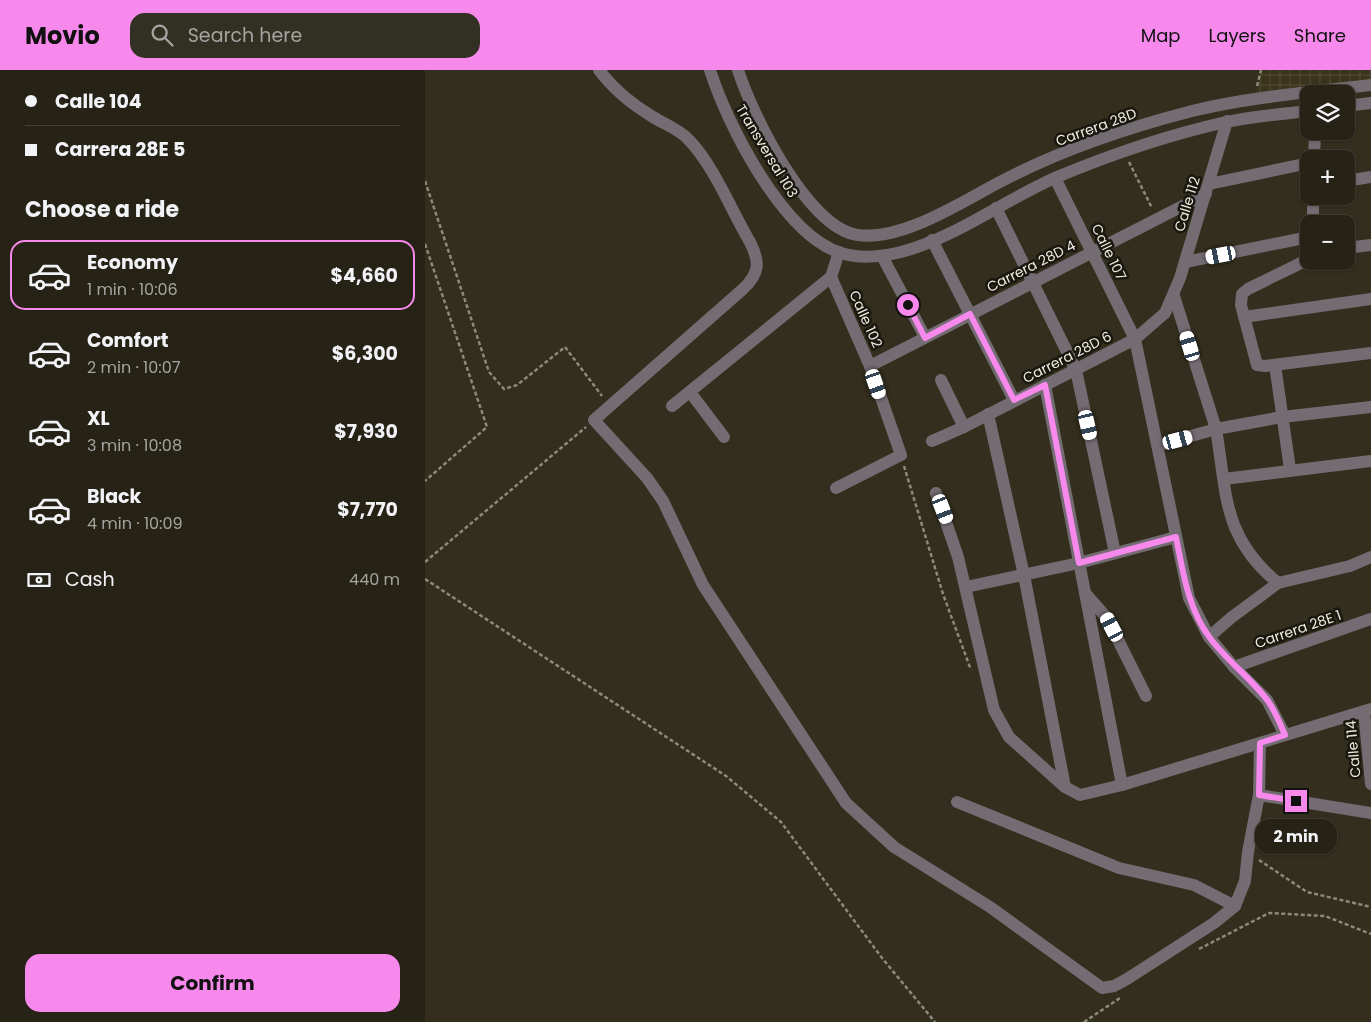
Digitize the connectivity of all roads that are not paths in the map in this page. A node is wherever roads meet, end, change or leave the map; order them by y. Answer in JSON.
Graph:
{"nodes":[{"id":1,"x":599,"y":70,"type":"edge"},
{"id":2,"x":710,"y":70,"type":"edge"},
{"id":3,"x":738,"y":70,"type":"edge"},
{"id":4,"x":1371,"y":85,"type":"edge"},
{"id":5,"x":1371,"y":104,"type":"edge"},
{"id":6,"x":1355,"y":105,"type":"edge"},
{"id":7,"x":1300,"y":112,"type":"edge"},
{"id":8,"x":1227,"y":122,"type":"junction"},
{"id":9,"x":1300,"y":165,"type":"edge"},
{"id":10,"x":1055,"y":178,"type":"junction"},
{"id":11,"x":1371,"y":178,"type":"edge"},
{"id":12,"x":1355,"y":180,"type":"edge"},
{"id":13,"x":1208,"y":189,"type":"junction"},
{"id":14,"x":996,"y":208,"type":"junction"},
{"id":15,"x":845,"y":230,"type":"joint"},
{"id":16,"x":1300,"y":239,"type":"edge"},
{"id":17,"x":932,"y":240,"type":"junction"},
{"id":18,"x":1371,"y":245,"type":"edge"},
{"id":19,"x":1355,"y":247,"type":"edge"},
{"id":20,"x":1092,"y":251,"type":"junction"},
{"id":21,"x":839,"y":252,"type":"junction"},
{"id":22,"x":883,"y":256,"type":"junction"},
{"id":23,"x":1185,"y":262,"type":"junction"},
{"id":24,"x":1300,"y":263,"type":"edge"},
{"id":25,"x":831,"y":277,"type":"junction"},
{"id":26,"x":1033,"y":281,"type":"junction"},
{"id":27,"x":1174,"y":296,"type":"junction"},
{"id":28,"x":1371,"y":299,"type":"edge"},
{"id":29,"x":970,"y":314,"type":"junction"},
{"id":30,"x":1244,"y":317,"type":"junction"},
{"id":31,"x":925,"y":338,"type":"junction"},
{"id":32,"x":1135,"y":339,"type":"junction"},
{"id":33,"x":1371,"y":353,"type":"edge"},
{"id":34,"x":1275,"y":365,"type":"junction"},
{"id":35,"x":870,"y":366,"type":"junction"},
{"id":36,"x":1076,"y":370,"type":"junction"},
{"id":37,"x":941,"y":380,"type":"dead end"},
{"id":38,"x":1045,"y":385,"type":"junction"},
{"id":39,"x":690,"y":392,"type":"junction"},
{"id":40,"x":1014,"y":400,"type":"junction"},
{"id":41,"x":672,"y":406,"type":"dead end"},
{"id":42,"x":1371,"y":407,"type":"edge"},
{"id":43,"x":988,"y":414,"type":"junction"},
{"id":44,"x":1282,"y":417,"type":"junction"},
{"id":45,"x":964,"y":428,"type":"junction"},
{"id":46,"x":1216,"y":429,"type":"junction"},
{"id":47,"x":724,"y":438,"type":"dead end"},
{"id":48,"x":933,"y":441,"type":"dead end"},
{"id":49,"x":1159,"y":445,"type":"junction"},
{"id":50,"x":1371,"y":461,"type":"edge"},
{"id":51,"x":1290,"y":469,"type":"junction"},
{"id":52,"x":1224,"y":479,"type":"junction"},
{"id":53,"x":836,"y":488,"type":"dead end"},
{"id":54,"x":937,"y":493,"type":"dead end"},
{"id":55,"x":1176,"y":537,"type":"junction"},
{"id":56,"x":1115,"y":554,"type":"junction"},
{"id":57,"x":1371,"y":557,"type":"edge"},
{"id":58,"x":1079,"y":563,"type":"junction"},
{"id":59,"x":1024,"y":575,"type":"junction"},
{"id":60,"x":1277,"y":583,"type":"junction"},
{"id":61,"x":966,"y":587,"type":"junction"},
{"id":62,"x":1085,"y":593,"type":"junction"},
{"id":63,"x":1371,"y":619,"type":"edge"},
{"id":64,"x":1209,"y":637,"type":"junction"},
{"id":65,"x":1234,"y":667,"type":"junction"},
{"id":66,"x":1146,"y":696,"type":"dead end"},
{"id":67,"x":1368,"y":711,"type":"edge"},
{"id":68,"x":1285,"y":735,"type":"junction"},
{"id":69,"x":1260,"y":743,"type":"junction"},
{"id":70,"x":1371,"y":784,"type":"edge"},
{"id":71,"x":1123,"y":785,"type":"junction"},
{"id":72,"x":1065,"y":787,"type":"junction"},
{"id":73,"x":1259,"y":795,"type":"junction"},
{"id":74,"x":957,"y":802,"type":"dead end"},
{"id":75,"x":1371,"y":813,"type":"edge"},
{"id":76,"x":1235,"y":906,"type":"junction"}],
"edges":[{"from":1,"to":76,"type":"street"},
{"from":2,"to":21,"type":"street","name":"Transversal 103"},
{"from":3,"to":15,"type":"street","name":"Transversal 103"},
{"from":4,"to":15,"type":"street","name":"Carrera 28D"},
{"from":5,"to":6,"type":"street"},
{"from":7,"to":8,"type":"street"},
{"from":8,"to":10,"type":"street"},
{"from":8,"to":13,"type":"street","name":"Calle 112"},
{"from":9,"to":13,"type":"street","name":"Carrera 28D 4"},
{"from":10,"to":14,"type":"street"},
{"from":10,"to":20,"type":"street","name":"Calle 107"},
{"from":11,"to":12,"type":"street"},
{"from":13,"to":20,"type":"street","name":"Carrera 28D 4"},
{"from":13,"to":23,"type":"street","name":"Calle 112"},
{"from":14,"to":17,"type":"street"},
{"from":14,"to":26,"type":"street"},
{"from":16,"to":23,"type":"street"},
{"from":17,"to":22,"type":"street"},
{"from":17,"to":29,"type":"street"},
{"from":18,"to":19,"type":"street"},
{"from":20,"to":26,"type":"street","name":"Carrera 28D 4"},
{"from":20,"to":32,"type":"street","name":"Calle 107"},
{"from":21,"to":22,"type":"street"},
{"from":21,"to":25,"type":"street"},
{"from":22,"to":31,"type":"street"},
{"from":23,"to":27,"type":"street","name":"Calle 112"},
{"from":24,"to":30,"type":"street"},
{"from":25,"to":35,"type":"street","name":"Calle 102"},
{"from":25,"to":39,"type":"street"},
{"from":26,"to":29,"type":"street","name":"Carrera 28D 4"},
{"from":26,"to":36,"type":"street"},
{"from":27,"to":32,"type":"street","name":"Carrera 28D 6"},
{"from":27,"to":46,"type":"street"},
{"from":28,"to":30,"type":"street"},
{"from":29,"to":31,"type":"street","name":"Carrera 28D 4"},
{"from":29,"to":40,"type":"street"},
{"from":30,"to":34,"type":"street"},
{"from":31,"to":35,"type":"street","name":"Carrera 28D 4"},
{"from":32,"to":36,"type":"street","name":"Carrera 28D 6"},
{"from":32,"to":49,"type":"street","name":"Calle 107"},
{"from":33,"to":34,"type":"street"},
{"from":34,"to":44,"type":"street"},
{"from":35,"to":53,"type":"street","name":"Calle 102"},
{"from":36,"to":38,"type":"street","name":"Carrera 28D 6"},
{"from":36,"to":56,"type":"street"},
{"from":37,"to":45,"type":"street"},
{"from":38,"to":40,"type":"street","name":"Carrera 28D 6"},
{"from":38,"to":58,"type":"street"},
{"from":39,"to":41,"type":"street"},
{"from":39,"to":47,"type":"street"},
{"from":40,"to":43,"type":"street","name":"Carrera 28D 6"},
{"from":42,"to":44,"type":"street"},
{"from":43,"to":45,"type":"street","name":"Carrera 28D 6"},
{"from":43,"to":59,"type":"street"},
{"from":44,"to":46,"type":"street"},
{"from":44,"to":51,"type":"street"},
{"from":45,"to":48,"type":"street","name":"Carrera 28D 6"},
{"from":46,"to":49,"type":"street"},
{"from":46,"to":52,"type":"street"},
{"from":49,"to":55,"type":"street","name":"Calle 107"},
{"from":50,"to":51,"type":"street"},
{"from":51,"to":52,"type":"street"},
{"from":52,"to":60,"type":"street"},
{"from":54,"to":61,"type":"street"},
{"from":55,"to":56,"type":"street"},
{"from":55,"to":64,"type":"street","name":"Calle 107"},
{"from":56,"to":58,"type":"street"},
{"from":57,"to":60,"type":"street"},
{"from":58,"to":59,"type":"street"},
{"from":58,"to":62,"type":"street"},
{"from":59,"to":61,"type":"street"},
{"from":59,"to":72,"type":"street"},
{"from":60,"to":64,"type":"street"},
{"from":61,"to":72,"type":"street"},
{"from":62,"to":66,"type":"street"},
{"from":62,"to":71,"type":"street"},
{"from":63,"to":65,"type":"street","name":"Carrera 28E 1"},
{"from":64,"to":65,"type":"street","name":"Calle 107"},
{"from":65,"to":68,"type":"street","name":"Calle 107"},
{"from":67,"to":68,"type":"street"},
{"from":67,"to":70,"type":"street","name":"Calle 114"},
{"from":68,"to":69,"type":"street"},
{"from":69,"to":71,"type":"street"},
{"from":69,"to":73,"type":"street"},
{"from":71,"to":72,"type":"street"},
{"from":73,"to":75,"type":"street"},
{"from":73,"to":76,"type":"street"},
{"from":74,"to":76,"type":"street"}]}
